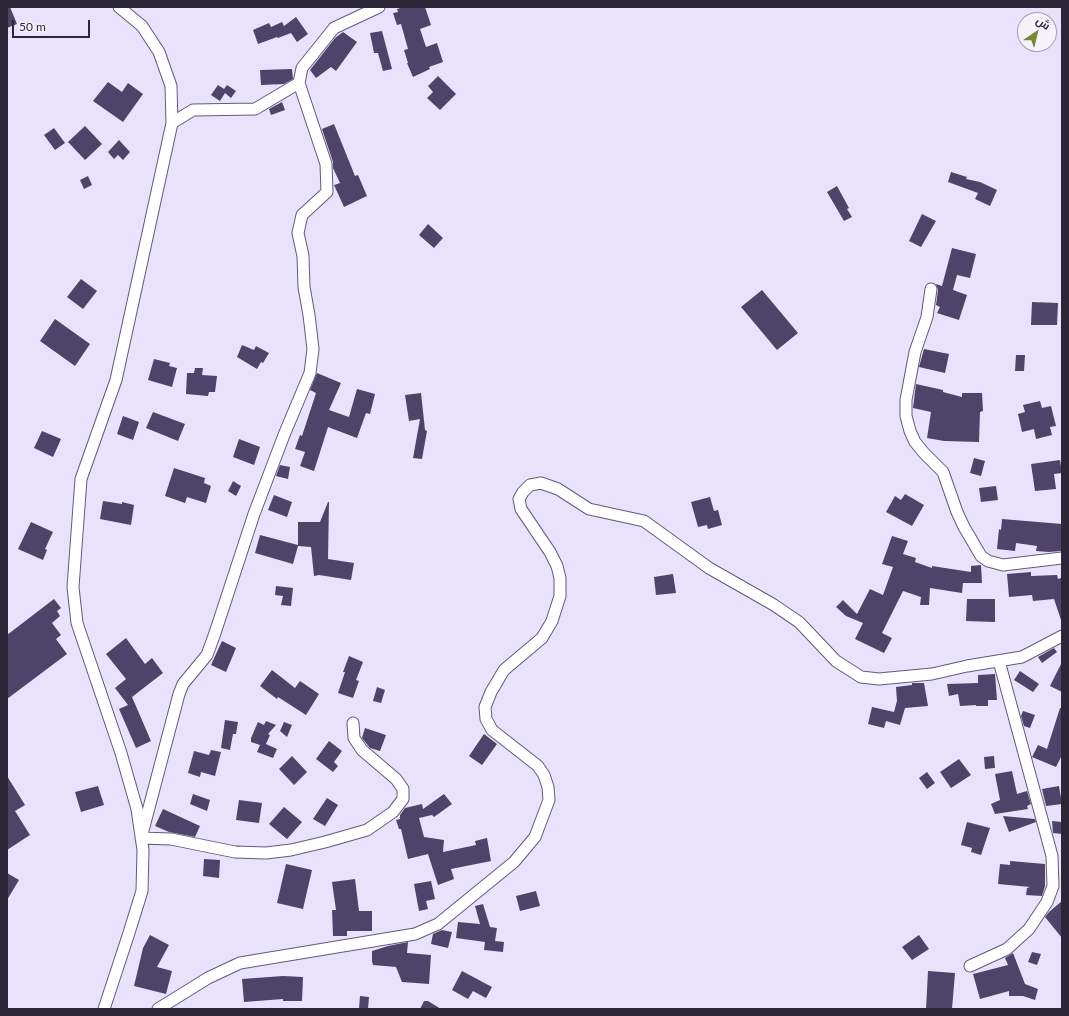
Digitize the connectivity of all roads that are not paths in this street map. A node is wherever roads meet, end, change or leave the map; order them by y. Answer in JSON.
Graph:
{"nodes":[{"id":1,"x":119,"y":7,"type":"edge"},
{"id":2,"x":379,"y":7,"type":"edge"},
{"id":3,"x":299,"y":83,"type":"junction"},
{"id":4,"x":172,"y":123,"type":"junction"},
{"id":5,"x":931,"y":289,"type":"dead end"},
{"id":6,"x":1062,"y":558,"type":"edge"},
{"id":7,"x":1062,"y":636,"type":"edge"},
{"id":8,"x":1000,"y":661,"type":"junction"},
{"id":9,"x":353,"y":723,"type":"dead end"},
{"id":10,"x":141,"y":838,"type":"junction"},
{"id":11,"x":970,"y":966,"type":"dead end"},
{"id":12,"x":104,"y":1009,"type":"edge"},
{"id":13,"x":158,"y":1009,"type":"edge"}],
"edges":[{"from":1,"to":4,"type":"street"},
{"from":2,"to":3,"type":"street"},
{"from":3,"to":4,"type":"street"},
{"from":3,"to":10,"type":"street"},
{"from":4,"to":10,"type":"street"},
{"from":5,"to":6,"type":"street"},
{"from":7,"to":8,"type":"street"},
{"from":8,"to":11,"type":"street"},
{"from":8,"to":13,"type":"street"},
{"from":9,"to":10,"type":"street"},
{"from":10,"to":12,"type":"street"}]}
